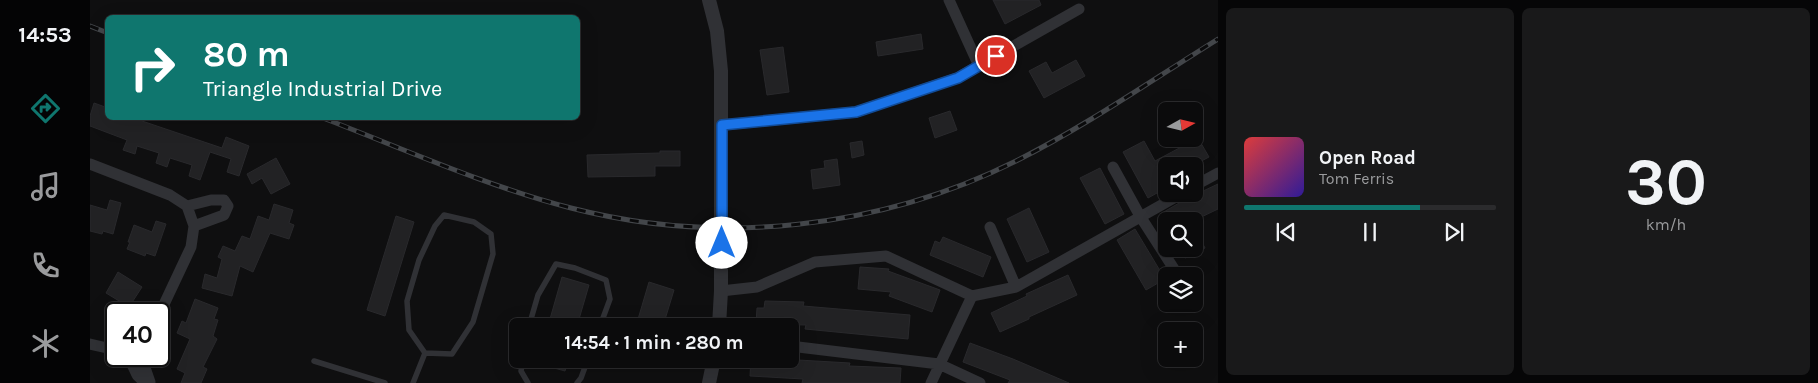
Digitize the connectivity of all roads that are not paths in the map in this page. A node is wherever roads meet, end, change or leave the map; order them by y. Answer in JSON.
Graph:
{"nodes":[{"id":1,"x":709,"y":0,"type":"edge"},
{"id":2,"x":949,"y":0,"type":"edge"},
{"id":3,"x":1080,"y":9,"type":"dead end"},
{"id":4,"x":979,"y":66,"type":"junction"},
{"id":5,"x":722,"y":125,"type":"junction"},
{"id":6,"x":90,"y":164,"type":"edge"},
{"id":7,"x":1113,"y":167,"type":"dead end"},
{"id":8,"x":1218,"y":173,"type":"edge"},
{"id":9,"x":1203,"y":181,"type":"edge"},
{"id":10,"x":1166,"y":202,"type":"edge"},
{"id":11,"x":187,"y":206,"type":"junction"},
{"id":12,"x":1140,"y":216,"type":"junction"},
{"id":13,"x":194,"y":226,"type":"junction"},
{"id":14,"x":990,"y":227,"type":"dead end"},
{"id":15,"x":1173,"y":267,"type":"edge"},
{"id":16,"x":1016,"y":287,"type":"junction"},
{"id":17,"x":721,"y":290,"type":"junction"},
{"id":18,"x":972,"y":296,"type":"junction"},
{"id":19,"x":165,"y":302,"type":"edge"},
{"id":20,"x":531,"y":318,"type":"edge"},
{"id":21,"x":603,"y":318,"type":"edge"},
{"id":22,"x":719,"y":318,"type":"edge"},
{"id":23,"x":90,"y":344,"type":"edge"},
{"id":24,"x":105,"y":347,"type":"edge"},
{"id":25,"x":799,"y":347,"type":"edge"},
{"id":26,"x":424,"y":353,"type":"junction"},
{"id":27,"x":314,"y":360,"type":"dead end"},
{"id":28,"x":939,"y":364,"type":"junction"},
{"id":29,"x":134,"y":367,"type":"edge"},
{"id":30,"x":144,"y":367,"type":"edge"},
{"id":31,"x":522,"y":368,"type":"edge"},
{"id":32,"x":585,"y":368,"type":"edge"},
{"id":33,"x":712,"y":368,"type":"edge"},
{"id":34,"x":146,"y":383,"type":"edge"},
{"id":35,"x":385,"y":383,"type":"edge"},
{"id":36,"x":414,"y":383,"type":"edge"},
{"id":37,"x":528,"y":383,"type":"edge"},
{"id":38,"x":577,"y":383,"type":"edge"},
{"id":39,"x":709,"y":383,"type":"edge"},
{"id":40,"x":930,"y":383,"type":"edge"},
{"id":41,"x":980,"y":383,"type":"edge"}],
"edges":[{"from":1,"to":5,"type":"street"},
{"from":2,"to":4,"type":"street"},
{"from":3,"to":4,"type":"street"},
{"from":4,"to":5,"type":"street"},
{"from":5,"to":17,"type":"street"},
{"from":6,"to":11,"type":"street"},
{"from":7,"to":12,"type":"street"},
{"from":8,"to":9,"type":"street"},
{"from":10,"to":12,"type":"street"},
{"from":11,"to":13,"type":"street"},
{"from":11,"to":13,"type":"street"},
{"from":12,"to":15,"type":"street"},
{"from":12,"to":16,"type":"street"},
{"from":13,"to":19,"type":"street"},
{"from":14,"to":16,"type":"street"},
{"from":16,"to":18,"type":"street"},
{"from":17,"to":18,"type":"street"},
{"from":17,"to":22,"type":"street"},
{"from":18,"to":28,"type":"street"},
{"from":20,"to":21,"type":"lane"},
{"from":23,"to":24,"type":"street"},
{"from":25,"to":28,"type":"street"},
{"from":26,"to":26,"type":"lane"},
{"from":26,"to":36,"type":"lane"},
{"from":27,"to":35,"type":"lane"},
{"from":28,"to":40,"type":"street"},
{"from":28,"to":41,"type":"street"},
{"from":29,"to":34,"type":"street"},
{"from":30,"to":34,"type":"street"},
{"from":31,"to":37,"type":"lane"},
{"from":32,"to":38,"type":"lane"},
{"from":33,"to":39,"type":"street"}]}
